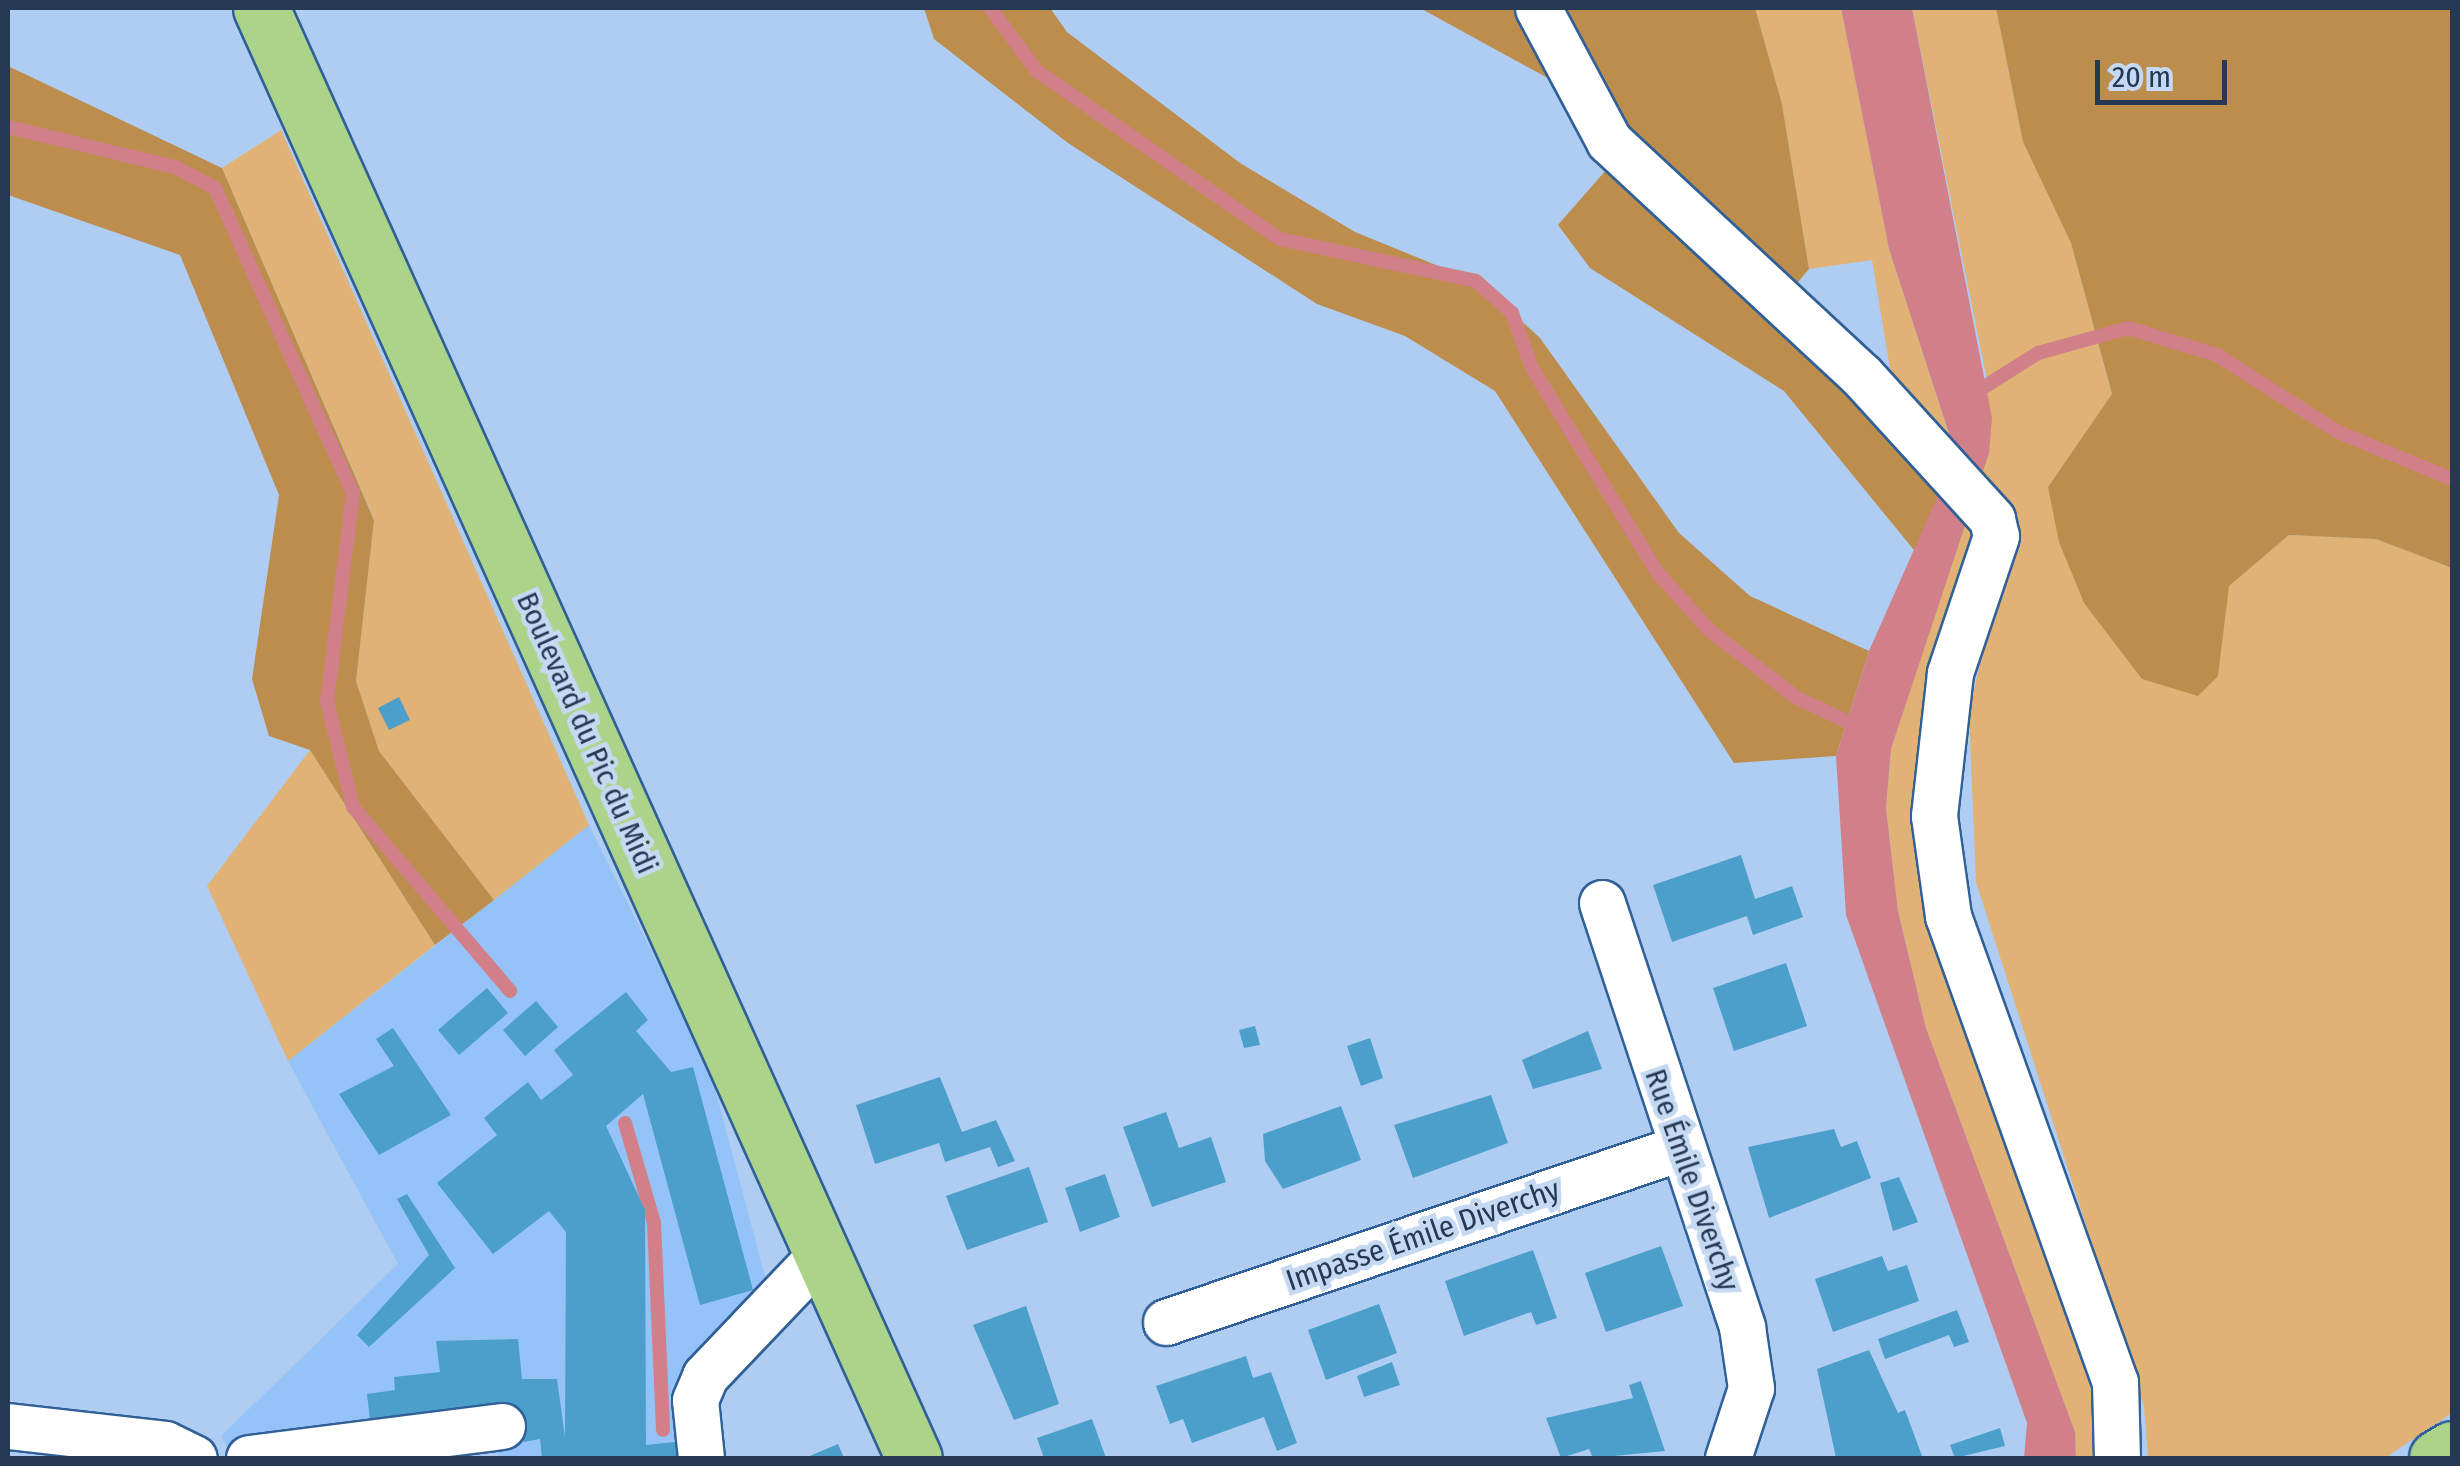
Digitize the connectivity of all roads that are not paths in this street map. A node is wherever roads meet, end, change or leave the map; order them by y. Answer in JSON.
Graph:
{"nodes":[{"id":1,"x":261,"y":8,"type":"edge"},
{"id":2,"x":1538,"y":8,"type":"edge"},
{"id":3,"x":1602,"y":903,"type":"dead end"},
{"id":4,"x":1680,"y":1148,"type":"junction"},
{"id":5,"x":822,"y":1254,"type":"junction"},
{"id":6,"x":1166,"y":1322,"type":"dead end"},
{"id":7,"x":8,"y":1426,"type":"edge"},
{"id":8,"x":502,"y":1426,"type":"dead end"},
{"id":9,"x":2452,"y":1449,"type":"edge"},
{"id":10,"x":194,"y":1458,"type":"edge"},
{"id":11,"x":249,"y":1458,"type":"edge"},
{"id":12,"x":701,"y":1458,"type":"edge"},
{"id":13,"x":914,"y":1458,"type":"edge"},
{"id":14,"x":1728,"y":1458,"type":"edge"},
{"id":15,"x":2116,"y":1458,"type":"edge"},
{"id":16,"x":2437,"y":1458,"type":"edge"}],
"edges":[{"from":1,"to":5,"type":"main road","name":"Boulevard du Pic du Midi"},
{"from":2,"to":15,"type":"street"},
{"from":3,"to":4,"type":"street","name":"Rue Émile Diverchy"},
{"from":4,"to":6,"type":"street","name":"Impasse Émile Diverchy"},
{"from":4,"to":14,"type":"street","name":"Rue Émile Diverchy"},
{"from":5,"to":12,"type":"street"},
{"from":5,"to":13,"type":"main road","name":"Boulevard du Pic du Midi"},
{"from":7,"to":10,"type":"street"},
{"from":8,"to":11,"type":"street"},
{"from":9,"to":16,"type":"main road"}]}
